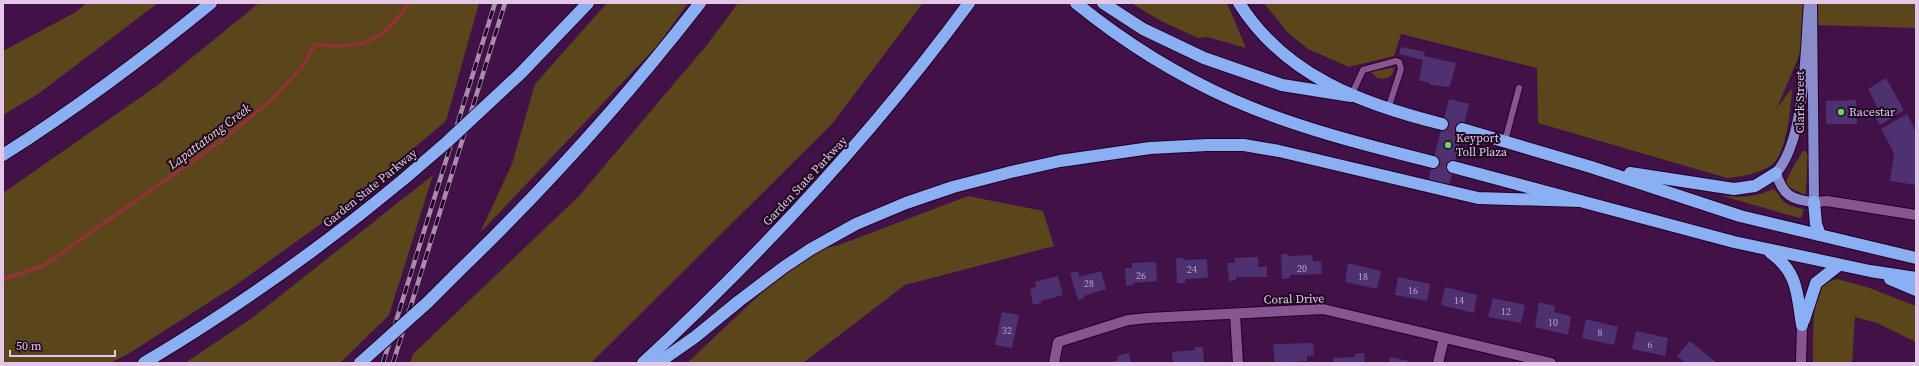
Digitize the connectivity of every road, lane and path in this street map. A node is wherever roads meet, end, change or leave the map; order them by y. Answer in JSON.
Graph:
{"nodes":[{"id":1,"x":210,"y":3,"type":"edge"},
{"id":2,"x":588,"y":3,"type":"edge"},
{"id":3,"x":700,"y":3,"type":"edge"},
{"id":4,"x":969,"y":3,"type":"edge"},
{"id":5,"x":1076,"y":3,"type":"edge"},
{"id":6,"x":1103,"y":3,"type":"edge"},
{"id":7,"x":1239,"y":3,"type":"edge"},
{"id":8,"x":1811,"y":3,"type":"edge"},
{"id":9,"x":1518,"y":88,"type":"dead end"},
{"id":10,"x":1351,"y":96,"type":"junction"},
{"id":11,"x":1388,"y":109,"type":"junction"},
{"id":12,"x":1442,"y":124,"type":"tunnel mouth"},
{"id":13,"x":1462,"y":129,"type":"tunnel mouth"},
{"id":14,"x":1506,"y":141,"type":"junction"},
{"id":15,"x":3,"y":155,"type":"edge"},
{"id":16,"x":1433,"y":162,"type":"tunnel mouth"},
{"id":17,"x":1453,"y":167,"type":"tunnel mouth"},
{"id":18,"x":1591,"y":167,"type":"junction"},
{"id":19,"x":1776,"y":174,"type":"junction"},
{"id":20,"x":1580,"y":201,"type":"junction"},
{"id":21,"x":1814,"y":202,"type":"junction"},
{"id":22,"x":1916,"y":215,"type":"edge"},
{"id":23,"x":1820,"y":235,"type":"junction"},
{"id":24,"x":1767,"y":250,"type":"junction"},
{"id":25,"x":1916,"y":258,"type":"edge"},
{"id":26,"x":1839,"y":265,"type":"junction"},
{"id":27,"x":1870,"y":271,"type":"junction"},
{"id":28,"x":1916,"y":278,"type":"edge"},
{"id":29,"x":1916,"y":290,"type":"edge"},
{"id":30,"x":1235,"y":314,"type":"junction"},
{"id":31,"x":1802,"y":324,"type":"junction"},
{"id":32,"x":1444,"y":338,"type":"junction"},
{"id":33,"x":144,"y":363,"type":"edge"},
{"id":34,"x":360,"y":363,"type":"edge"},
{"id":35,"x":643,"y":363,"type":"edge"},
{"id":36,"x":658,"y":363,"type":"edge"},
{"id":37,"x":1054,"y":363,"type":"edge"},
{"id":38,"x":1238,"y":363,"type":"edge"},
{"id":39,"x":1438,"y":363,"type":"edge"},
{"id":40,"x":1551,"y":363,"type":"edge"},
{"id":41,"x":1801,"y":363,"type":"edge"}],
"edges":[{"from":1,"to":15,"type":"highway"},
{"from":2,"to":33,"type":"highway","name":"Garden State Parkway","bridge":true},
{"from":3,"to":34,"type":"highway","bridge":true},
{"from":4,"to":35,"type":"highway","name":"Garden State Parkway"},
{"from":5,"to":16,"type":"highway"},
{"from":6,"to":10,"type":"highway"},
{"from":7,"to":10,"type":"highway"},
{"from":8,"to":19,"type":"main road","name":"Clark Street"},
{"from":8,"to":21,"type":"main road","name":"Clark Street"},
{"from":9,"to":14,"type":"lane"},
{"from":10,"to":11,"type":"highway"},
{"from":10,"to":11,"type":"lane"},
{"from":11,"to":12,"type":"highway"},
{"from":13,"to":14,"type":"highway"},
{"from":14,"to":18,"type":"highway"},
{"from":17,"to":20,"type":"highway"},
{"from":18,"to":19,"type":"highway"},
{"from":18,"to":23,"type":"highway"},
{"from":19,"to":21,"type":"main road"},
{"from":20,"to":24,"type":"highway"},
{"from":20,"to":36,"type":"highway"},
{"from":21,"to":22,"type":"street"},
{"from":21,"to":23,"type":"highway"},
{"from":23,"to":25,"type":"highway"},
{"from":24,"to":26,"type":"highway"},
{"from":24,"to":31,"type":"highway"},
{"from":26,"to":27,"type":"highway"},
{"from":26,"to":31,"type":"highway"},
{"from":27,"to":28,"type":"highway"},
{"from":27,"to":29,"type":"highway"},
{"from":30,"to":32,"type":"street","name":"Coral Drive"},
{"from":30,"to":37,"type":"street","name":"Coral Drive"},
{"from":30,"to":38,"type":"street"},
{"from":31,"to":41,"type":"street"},
{"from":32,"to":39,"type":"street"},
{"from":32,"to":40,"type":"street","name":"Coral Drive"}]}
